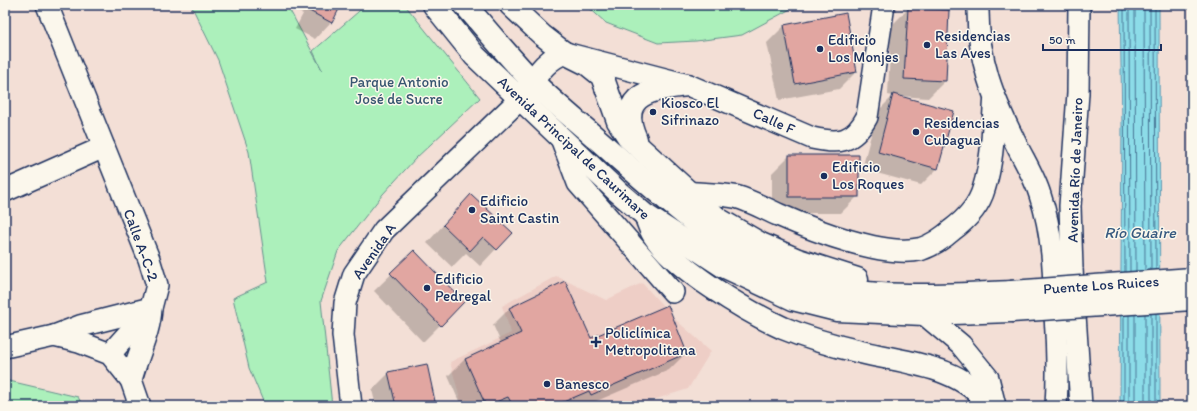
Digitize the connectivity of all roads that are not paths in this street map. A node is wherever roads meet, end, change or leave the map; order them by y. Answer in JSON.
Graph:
{"nodes":[{"id":1,"x":47,"y":5,"type":"edge"},
{"id":2,"x":434,"y":5,"type":"edge"},
{"id":3,"x":452,"y":5,"type":"edge"},
{"id":4,"x":465,"y":5,"type":"edge"},
{"id":5,"x":479,"y":5,"type":"edge"},
{"id":6,"x":510,"y":5,"type":"edge"},
{"id":7,"x":884,"y":5,"type":"edge"},
{"id":8,"x":978,"y":5,"type":"edge"},
{"id":9,"x":1079,"y":5,"type":"edge"},
{"id":10,"x":495,"y":40,"type":"junction"},
{"id":11,"x":565,"y":53,"type":"junction"},
{"id":12,"x":533,"y":81,"type":"junction"},
{"id":13,"x":688,"y":85,"type":"junction"},
{"id":14,"x":520,"y":99,"type":"junction"},
{"id":15,"x":995,"y":101,"type":"junction"},
{"id":16,"x":561,"y":138,"type":"junction"},
{"id":17,"x":104,"y":148,"type":"junction"},
{"id":18,"x":641,"y":149,"type":"junction"},
{"id":19,"x":5,"y":191,"type":"edge"},
{"id":20,"x":689,"y":193,"type":"junction"},
{"id":21,"x":645,"y":215,"type":"junction"},
{"id":22,"x":1192,"y":279,"type":"edge"},
{"id":23,"x":673,"y":292,"type":"dead end"},
{"id":24,"x":902,"y":294,"type":"junction"},
{"id":25,"x":1192,"y":298,"type":"edge"},
{"id":26,"x":1011,"y":301,"type":"junction"},
{"id":27,"x":151,"y":308,"type":"junction"},
{"id":28,"x":924,"y":314,"type":"junction"},
{"id":29,"x":54,"y":336,"type":"junction"},
{"id":30,"x":5,"y":347,"type":"edge"},
{"id":31,"x":110,"y":354,"type":"junction"},
{"id":32,"x":131,"y":380,"type":"junction"},
{"id":33,"x":140,"y":406,"type":"edge"},
{"id":34,"x":350,"y":406,"type":"edge"},
{"id":35,"x":990,"y":406,"type":"edge"},
{"id":36,"x":995,"y":406,"type":"edge"},
{"id":37,"x":1056,"y":406,"type":"edge"},
{"id":38,"x":1081,"y":406,"type":"edge"}],
"edges":[{"from":1,"to":17,"type":"street","name":"Calle A-C-2"},
{"from":2,"to":14,"type":"main road","name":"Avenida Principal de Caurimare"},
{"from":3,"to":14,"type":"main road"},
{"from":4,"to":10,"type":"main road","name":"Avenida Principal de Caurimare"},
{"from":5,"to":10,"type":"main road"},
{"from":6,"to":11,"type":"street"},
{"from":7,"to":13,"type":"street","name":"Calle F"},
{"from":8,"to":15,"type":"street","name":"Avenida Río de Janeiro"},
{"from":9,"to":38,"type":"street","name":"Avenida Río de Janeiro"},
{"from":10,"to":12,"type":"main road","name":"Avenida Principal de Caurimare"},
{"from":11,"to":12,"type":"main road"},
{"from":11,"to":13,"type":"street","name":"Calle F"},
{"from":11,"to":18,"type":"main road"},
{"from":12,"to":14,"type":"main road"},
{"from":12,"to":24,"type":"main road","name":"Avenida Principal de Caurimare"},
{"from":13,"to":18,"type":"main road"},
{"from":14,"to":16,"type":"main road","name":"Avenida Principal de Caurimare"},
{"from":14,"to":34,"type":"street","name":"Avenida A"},
{"from":15,"to":20,"type":"main road"},
{"from":15,"to":37,"type":"street","name":"Avenida Río de Janeiro"},
{"from":16,"to":21,"type":"main road","name":"Avenida Principal de Caurimare"},
{"from":16,"to":23,"type":"street"},
{"from":17,"to":19,"type":"street"},
{"from":17,"to":27,"type":"street","name":"Calle A-C-2"},
{"from":18,"to":20,"type":"main road"},
{"from":20,"to":24,"type":"main road"},
{"from":21,"to":28,"type":"main road","name":"Avenida Principal de Caurimare"},
{"from":21,"to":35,"type":"main road"},
{"from":22,"to":26,"type":"main road","name":"Puente Los Ruices","bridge":true},
{"from":24,"to":26,"type":"main road","name":"Avenida Principal de Caurimare"},
{"from":25,"to":26,"type":"main road","name":"Puente Los Ruices","bridge":true},
{"from":26,"to":28,"type":"main road","name":"Avenida Principal de Caurimare"},
{"from":27,"to":29,"type":"street"},
{"from":27,"to":31,"type":"street","name":"Calle A-C-2"},
{"from":27,"to":32,"type":"street"},
{"from":28,"to":36,"type":"street"},
{"from":29,"to":30,"type":"street"},
{"from":29,"to":31,"type":"street"},
{"from":31,"to":32,"type":"street"},
{"from":32,"to":33,"type":"street"}]}
